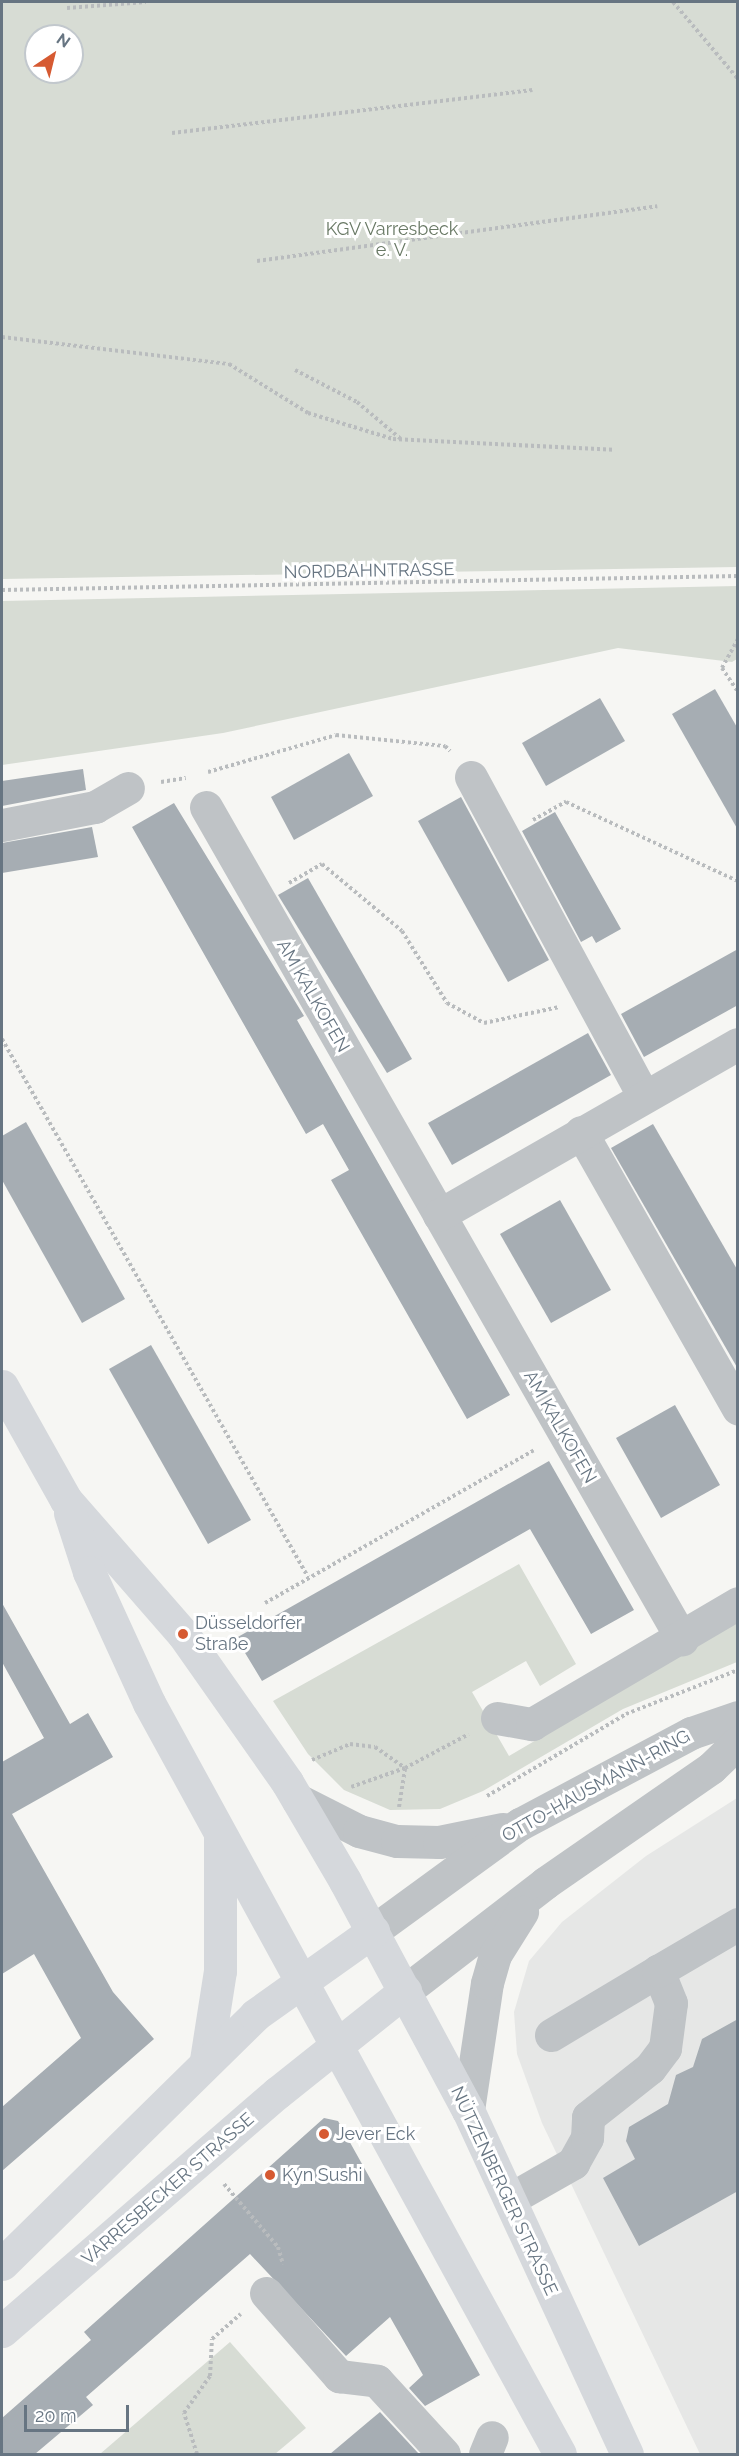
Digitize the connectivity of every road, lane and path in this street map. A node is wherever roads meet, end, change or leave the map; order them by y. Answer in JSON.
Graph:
{"nodes":[{"id":1,"x":146,"y":2,"type":"edge"},
{"id":2,"x":673,"y":2,"type":"edge"},
{"id":3,"x":67,"y":8,"type":"dead end"},
{"id":4,"x":738,"y":80,"type":"edge"},
{"id":5,"x":531,"y":90,"type":"dead end"},
{"id":6,"x":172,"y":133,"type":"dead end"},
{"id":7,"x":657,"y":206,"type":"dead end"},
{"id":8,"x":257,"y":261,"type":"dead end"},
{"id":9,"x":2,"y":337,"type":"edge"},
{"id":10,"x":295,"y":370,"type":"dead end"},
{"id":11,"x":402,"y":440,"type":"junction"},
{"id":12,"x":614,"y":450,"type":"dead end"},
{"id":13,"x":738,"y":576,"type":"edge"},
{"id":14,"x":2,"y":590,"type":"edge"},
{"id":15,"x":738,"y":639,"type":"edge"},
{"id":16,"x":738,"y":692,"type":"edge"},
{"id":17,"x":471,"y":777,"type":"joint"},
{"id":18,"x":128,"y":788,"type":"joint"},
{"id":19,"x":206,"y":807,"type":"dead end"},
{"id":20,"x":2,"y":825,"type":"edge"},
{"id":21,"x":504,"y":837,"type":"junction"},
{"id":22,"x":738,"y":881,"type":"edge"},
{"id":23,"x":258,"y":900,"type":"junction"},
{"id":24,"x":588,"y":990,"type":"junction"},
{"id":25,"x":2,"y":1039,"type":"edge"},
{"id":26,"x":738,"y":1044,"type":"edge"},
{"id":27,"x":644,"y":1095,"type":"junction"},
{"id":28,"x":581,"y":1132,"type":"junction"},
{"id":29,"x":439,"y":1215,"type":"junction"},
{"id":30,"x":2,"y":1386,"type":"edge"},
{"id":31,"x":738,"y":1408,"type":"edge"},
{"id":32,"x":564,"y":1433,"type":"junction"},
{"id":33,"x":66,"y":1500,"type":"junction"},
{"id":34,"x":308,"y":1577,"type":"junction"},
{"id":35,"x":265,"y":1603,"type":"dead end"},
{"id":36,"x":738,"y":1603,"type":"edge"},
{"id":37,"x":682,"y":1639,"type":"junction"},
{"id":38,"x":738,"y":1670,"type":"edge"},
{"id":39,"x":497,"y":1718,"type":"joint"},
{"id":40,"x":738,"y":1718,"type":"edge"},
{"id":41,"x":737,"y":1742,"type":"edge"},
{"id":42,"x":309,"y":1761,"type":"dead end"},
{"id":43,"x":405,"y":1768,"type":"junction"},
{"id":44,"x":348,"y":1788,"type":"dead end"},
{"id":45,"x":483,"y":1798,"type":"dead end"},
{"id":46,"x":298,"y":1800,"type":"junction"},
{"id":47,"x":399,"y":1818,"type":"dead end"},
{"id":48,"x":520,"y":1824,"type":"junction"},
{"id":49,"x":220,"y":1835,"type":"junction"},
{"id":50,"x":544,"y":1883,"type":"junction"},
{"id":51,"x":738,"y":1924,"type":"edge"},
{"id":52,"x":373,"y":1931,"type":"junction"},
{"id":53,"x":658,"y":1971,"type":"junction"},
{"id":54,"x":301,"y":1982,"type":"junction"},
{"id":55,"x":405,"y":1991,"type":"junction"},
{"id":56,"x":551,"y":2035,"type":"dead end"},
{"id":57,"x":333,"y":2046,"type":"junction"},
{"id":58,"x":207,"y":2060,"type":"junction"},
{"id":59,"x":468,"y":2110,"type":"junction"},
{"id":60,"x":220,"y":2179,"type":"dead end"},
{"id":61,"x":510,"y":2199,"type":"junction"},
{"id":62,"x":2,"y":2264,"type":"edge"},
{"id":63,"x":267,"y":2293,"type":"junction"},
{"id":64,"x":2,"y":2331,"type":"edge"},
{"id":65,"x":197,"y":2454,"type":"edge"},
{"id":66,"x":444,"y":2454,"type":"edge"},
{"id":67,"x":560,"y":2454,"type":"edge"},
{"id":68,"x":627,"y":2454,"type":"edge"}],
"edges":[{"from":1,"to":3,"type":"path"},
{"from":2,"to":4,"type":"path"},
{"from":5,"to":6,"type":"path"},
{"from":7,"to":8,"type":"path"},
{"from":9,"to":11,"type":"path"},
{"from":10,"to":11,"type":"path"},
{"from":11,"to":12,"type":"path"},
{"from":13,"to":14,"type":"path","name":"NORDBAHNTRASSE"},
{"from":15,"to":16,"type":"path"},
{"from":17,"to":18,"type":"path"},
{"from":17,"to":21,"type":"street"},
{"from":18,"to":20,"type":"street"},
{"from":19,"to":23,"type":"street","name":"AM KALKOFEN"},
{"from":21,"to":22,"type":"path"},
{"from":21,"to":24,"type":"street"},
{"from":23,"to":24,"type":"path"},
{"from":23,"to":29,"type":"street","name":"AM KALKOFEN"},
{"from":24,"to":27,"type":"street"},
{"from":25,"to":34,"type":"path"},
{"from":26,"to":27,"type":"street"},
{"from":27,"to":28,"type":"street"},
{"from":28,"to":29,"type":"street"},
{"from":28,"to":31,"type":"street"},
{"from":29,"to":32,"type":"street","name":"AM KALKOFEN"},
{"from":30,"to":33,"type":"main road"},
{"from":32,"to":34,"type":"path"},
{"from":32,"to":37,"type":"street","name":"AM KALKOFEN"},
{"from":33,"to":46,"type":"main road"},
{"from":33,"to":49,"type":"main road"},
{"from":34,"to":35,"type":"path"},
{"from":36,"to":37,"type":"street"},
{"from":37,"to":39,"type":"street"},
{"from":38,"to":45,"type":"path"},
{"from":39,"to":43,"type":"path"},
{"from":40,"to":48,"type":"street","name":"OTTO-HAUSMANN-RING"},
{"from":41,"to":50,"type":"street"},
{"from":42,"to":43,"type":"path"},
{"from":43,"to":44,"type":"path"},
{"from":43,"to":47,"type":"path"},
{"from":46,"to":48,"type":"street"},
{"from":46,"to":52,"type":"main road"},
{"from":48,"to":52,"type":"street","name":"OTTO-HAUSMANN-RING"},
{"from":49,"to":54,"type":"main road"},
{"from":49,"to":58,"type":"main road"},
{"from":50,"to":55,"type":"street"},
{"from":50,"to":59,"type":"street"},
{"from":51,"to":53,"type":"street"},
{"from":52,"to":54,"type":"main road"},
{"from":52,"to":55,"type":"main road","name":"NÜTZENBERGER STRASSE"},
{"from":53,"to":56,"type":"street"},
{"from":53,"to":61,"type":"street"},
{"from":54,"to":57,"type":"main road"},
{"from":54,"to":58,"type":"main road"},
{"from":55,"to":57,"type":"main road","name":"VARRESBECKER STRASSE"},
{"from":55,"to":59,"type":"main road","name":"NÜTZENBERGER STRASSE"},
{"from":57,"to":64,"type":"main road","name":"VARRESBECKER STRASSE"},
{"from":57,"to":67,"type":"main road"},
{"from":58,"to":62,"type":"main road"},
{"from":59,"to":61,"type":"main road","name":"NÜTZENBERGER STRASSE"},
{"from":60,"to":63,"type":"path"},
{"from":61,"to":68,"type":"main road","name":"NÜTZENBERGER STRASSE"},
{"from":63,"to":65,"type":"path"},
{"from":63,"to":66,"type":"street"}]}
